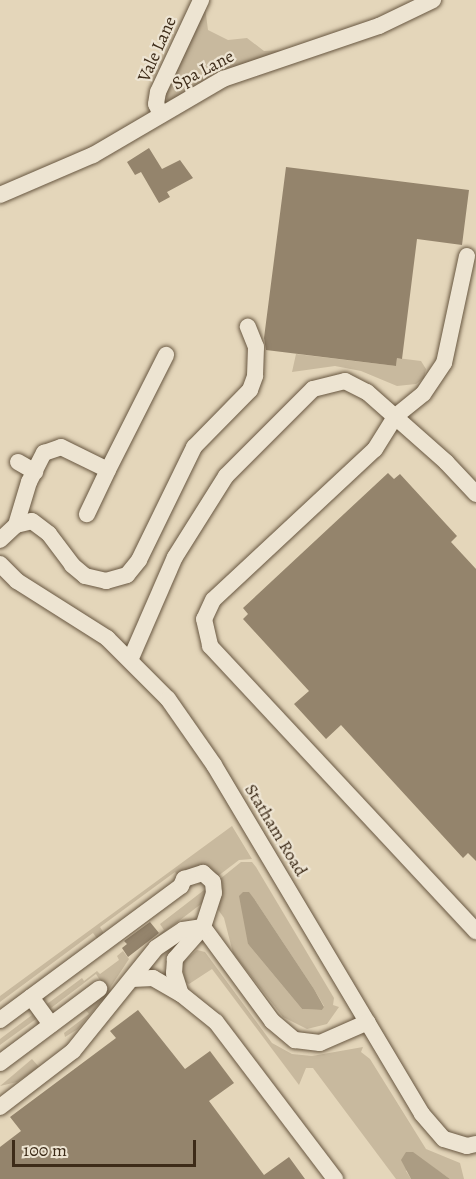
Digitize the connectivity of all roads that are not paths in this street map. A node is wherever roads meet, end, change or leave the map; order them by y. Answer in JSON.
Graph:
{"nodes":[{"id":1,"x":201,"y":0,"type":"edge"},
{"id":2,"x":433,"y":0,"type":"edge"},
{"id":3,"x":161,"y":115,"type":"junction"},
{"id":4,"x":0,"y":195,"type":"edge"},
{"id":5,"x":467,"y":256,"type":"dead end"},
{"id":6,"x":248,"y":327,"type":"dead end"},
{"id":7,"x":166,"y":355,"type":"dead end"},
{"id":8,"x":395,"y":417,"type":"junction"},
{"id":9,"x":18,"y":462,"type":"dead end"},
{"id":10,"x":108,"y":470,"type":"junction"},
{"id":11,"x":35,"y":472,"type":"junction"},
{"id":12,"x":476,"y":494,"type":"edge"},
{"id":13,"x":87,"y":513,"type":"dead end"},
{"id":14,"x":16,"y":525,"type":"junction"},
{"id":15,"x":0,"y":540,"type":"edge"},
{"id":16,"x":0,"y":564,"type":"edge"},
{"id":17,"x":131,"y":658,"type":"junction"},
{"id":18,"x":203,"y":927,"type":"junction"},
{"id":19,"x":476,"y":931,"type":"edge"},
{"id":20,"x":132,"y":979,"type":"junction"},
{"id":21,"x":99,"y":989,"type":"dead end"},
{"id":22,"x":181,"y":994,"type":"junction"},
{"id":23,"x":31,"y":997,"type":"junction"},
{"id":24,"x":0,"y":1020,"type":"edge"},
{"id":25,"x":368,"y":1022,"type":"junction"},
{"id":26,"x":51,"y":1025,"type":"junction"},
{"id":27,"x":0,"y":1064,"type":"edge"},
{"id":28,"x":0,"y":1107,"type":"edge"},
{"id":29,"x":476,"y":1144,"type":"edge"},
{"id":30,"x":335,"y":1179,"type":"edge"}],
"edges":[{"from":1,"to":3,"type":"street","name":"Vale Lane"},
{"from":2,"to":3,"type":"street","name":"Spa Lane"},
{"from":3,"to":4,"type":"street","name":"Spa Lane"},
{"from":5,"to":8,"type":"street"},
{"from":6,"to":14,"type":"street"},
{"from":7,"to":10,"type":"street"},
{"from":8,"to":12,"type":"street"},
{"from":8,"to":17,"type":"street"},
{"from":8,"to":19,"type":"street"},
{"from":9,"to":11,"type":"street"},
{"from":10,"to":11,"type":"street"},
{"from":10,"to":13,"type":"street"},
{"from":11,"to":14,"type":"street"},
{"from":14,"to":15,"type":"street"},
{"from":16,"to":17,"type":"street","name":"Statham Road"},
{"from":17,"to":25,"type":"street","name":"Statham Road"},
{"from":18,"to":20,"type":"street"},
{"from":18,"to":22,"type":"street"},
{"from":18,"to":23,"type":"street"},
{"from":18,"to":25,"type":"street"},
{"from":20,"to":22,"type":"street"},
{"from":20,"to":28,"type":"street"},
{"from":21,"to":26,"type":"street"},
{"from":22,"to":30,"type":"street"},
{"from":23,"to":24,"type":"street"},
{"from":23,"to":26,"type":"street"},
{"from":25,"to":29,"type":"street","name":"Statham Road"},
{"from":26,"to":27,"type":"street"}]}
